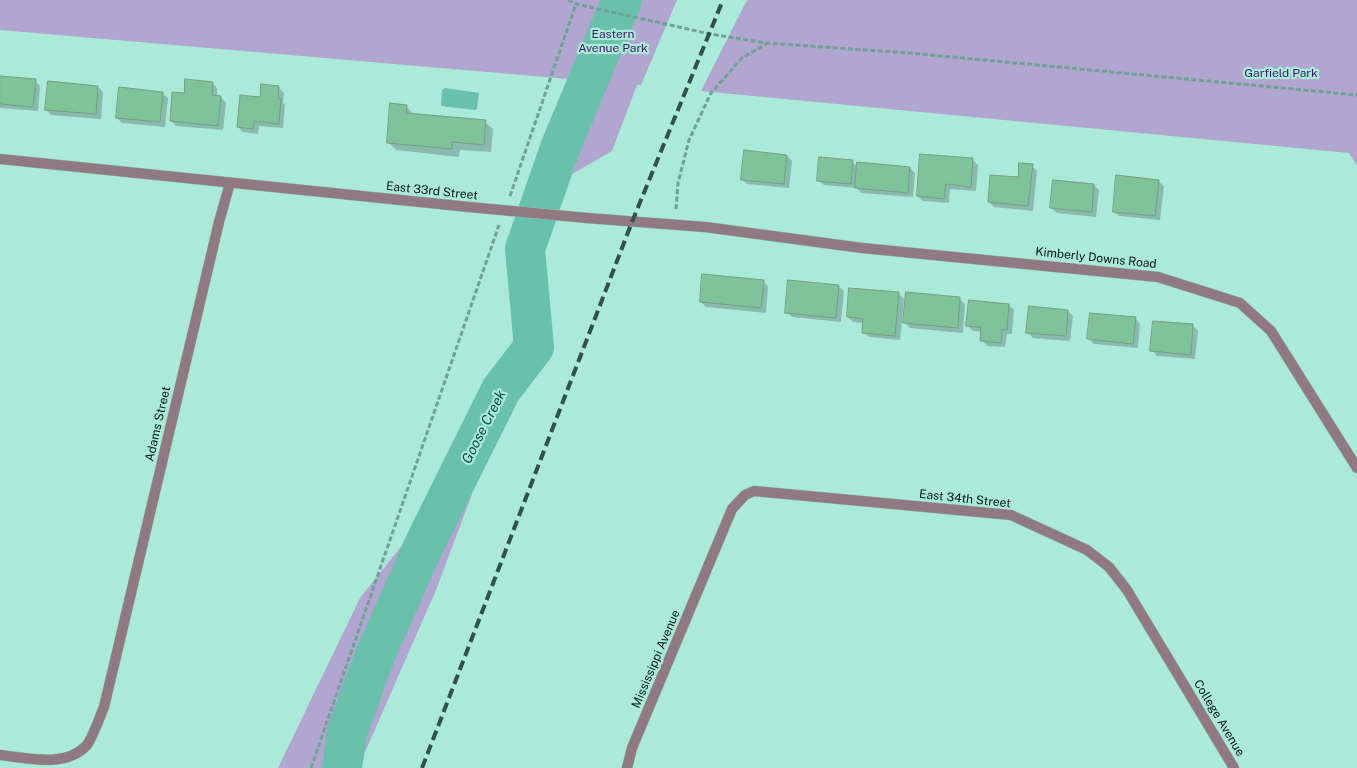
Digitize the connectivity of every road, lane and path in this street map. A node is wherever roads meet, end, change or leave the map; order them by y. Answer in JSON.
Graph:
{"nodes":[{"id":1,"x":568,"y":0,"type":"edge"},
{"id":2,"x":576,"y":4,"type":"junction"},
{"id":3,"x":766,"y":43,"type":"junction"},
{"id":4,"x":1357,"y":95,"type":"edge"},
{"id":5,"x":0,"y":159,"type":"edge"},
{"id":6,"x":230,"y":183,"type":"junction"},
{"id":7,"x":508,"y":202,"type":"dead end"},
{"id":8,"x":501,"y":221,"type":"dead end"},
{"id":9,"x":675,"y":225,"type":"junction"},
{"id":10,"x":862,"y":248,"type":"joint"},
{"id":11,"x":1357,"y":468,"type":"edge"},
{"id":12,"x":711,"y":560,"type":"joint"},
{"id":13,"x":1182,"y":681,"type":"joint"},
{"id":14,"x":0,"y":755,"type":"edge"},
{"id":15,"x":311,"y":768,"type":"edge"},
{"id":16,"x":627,"y":768,"type":"edge"},
{"id":17,"x":1234,"y":768,"type":"edge"}],
"edges":[{"from":1,"to":2,"type":"path"},
{"from":2,"to":3,"type":"path"},
{"from":2,"to":7,"type":"path"},
{"from":3,"to":4,"type":"path"},
{"from":3,"to":9,"type":"path"},
{"from":5,"to":6,"type":"street","name":"East 33rd Street"},
{"from":6,"to":9,"type":"street","name":"East 33rd Street","bridge":true},
{"from":6,"to":14,"type":"street","name":"Adams Street"},
{"from":8,"to":15,"type":"path"},
{"from":9,"to":10,"type":"street","name":"East 33rd Street"},
{"from":10,"to":11,"type":"street","name":"Kimberly Downs Road"},
{"from":12,"to":13,"type":"street","name":"East 34th Street"},
{"from":12,"to":16,"type":"street","name":"Mississippi Avenue"},
{"from":13,"to":17,"type":"street","name":"College Avenue"}]}
